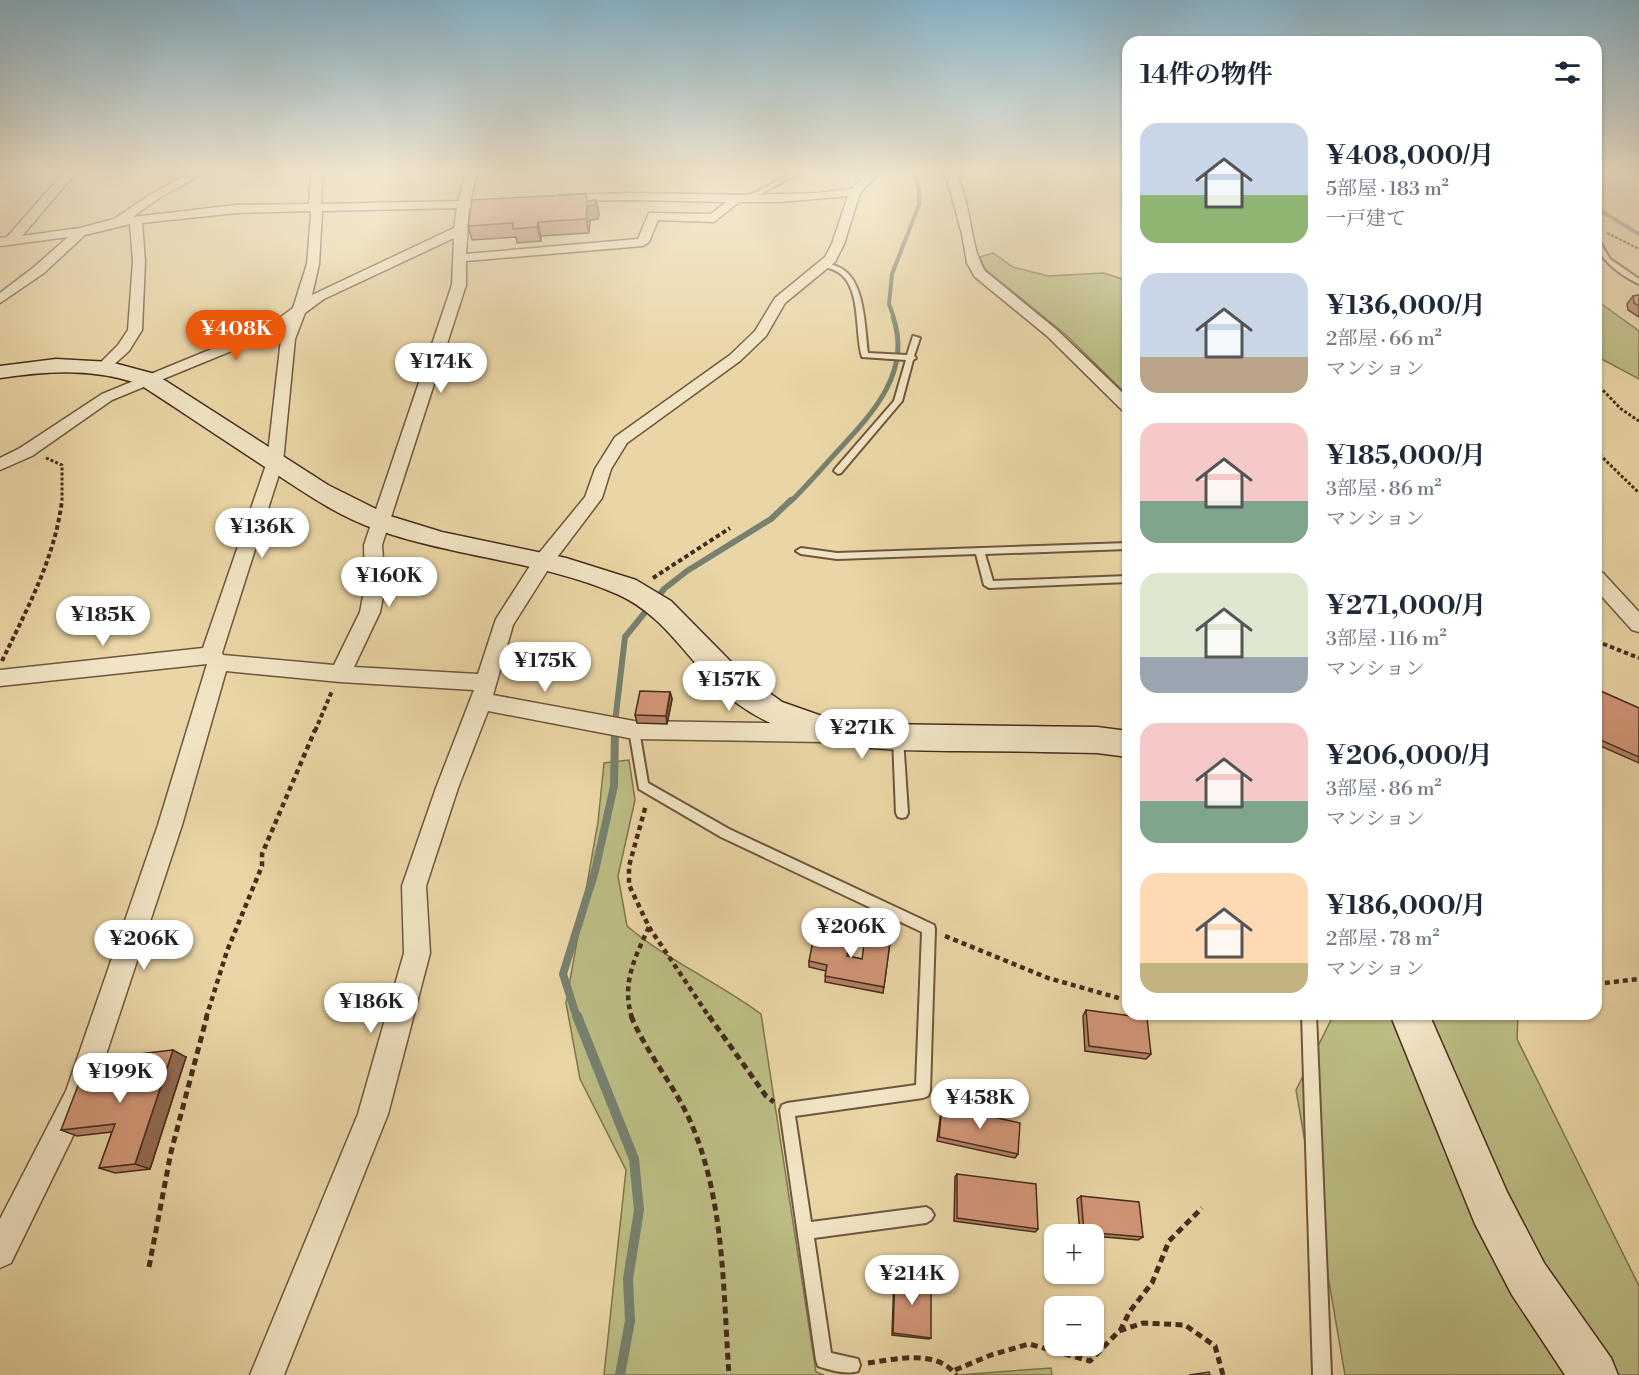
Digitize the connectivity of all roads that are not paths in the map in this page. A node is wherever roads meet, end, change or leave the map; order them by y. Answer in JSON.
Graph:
{"nodes":[{"id":1,"x":61,"y":234,"type":"edge"},
{"id":2,"x":79,"y":234,"type":"edge"},
{"id":3,"x":137,"y":234,"type":"edge"},
{"id":4,"x":315,"y":234,"type":"edge"},
{"id":5,"x":451,"y":234,"type":"edge"},
{"id":6,"x":460,"y":234,"type":"edge"},
{"id":7,"x":646,"y":234,"type":"edge"},
{"id":8,"x":841,"y":234,"type":"edge"},
{"id":9,"x":968,"y":234,"type":"edge"},
{"id":10,"x":6,"y":240,"type":"edge"},
{"id":11,"x":1602,"y":250,"type":"edge"},
{"id":12,"x":461,"y":258,"type":"junction"},
{"id":13,"x":823,"y":264,"type":"junction"},
{"id":14,"x":1639,"y":282,"type":"edge"},
{"id":15,"x":0,"y":299,"type":"edge"},
{"id":16,"x":301,"y":308,"type":"junction"},
{"id":17,"x":916,"y":338,"type":"dead end"},
{"id":18,"x":909,"y":358,"type":"junction"},
{"id":19,"x":104,"y":366,"type":"junction"},
{"id":20,"x":0,"y":372,"type":"edge"},
{"id":21,"x":147,"y":379,"type":"junction"},
{"id":22,"x":1122,"y":401,"type":"edge"},
{"id":23,"x":275,"y":462,"type":"junction"},
{"id":24,"x":0,"y":465,"type":"edge"},
{"id":25,"x":838,"y":471,"type":"dead end"},
{"id":26,"x":381,"y":522,"type":"junction"},
{"id":27,"x":1122,"y":546,"type":"edge"},
{"id":28,"x":801,"y":551,"type":"dead end"},
{"id":29,"x":980,"y":552,"type":"junction"},
{"id":30,"x":542,"y":563,"type":"junction"},
{"id":31,"x":1122,"y":579,"type":"edge"},
{"id":32,"x":1602,"y":585,"type":"edge"},
{"id":33,"x":1639,"y":625,"type":"edge"},
{"id":34,"x":214,"y":658,"type":"junction"},
{"id":35,"x":340,"y":674,"type":"junction"},
{"id":36,"x":0,"y":678,"type":"edge"},
{"id":37,"x":483,"y":692,"type":"junction"},
{"id":38,"x":619,"y":727,"type":"junction"},
{"id":39,"x":831,"y":733,"type":"junction"},
{"id":40,"x":898,"y":738,"type":"junction"},
{"id":41,"x":1122,"y":743,"type":"edge"},
{"id":42,"x":902,"y":813,"type":"dead end"},
{"id":43,"x":1309,"y":1020,"type":"edge"},
{"id":44,"x":1412,"y":1020,"type":"edge"},
{"id":45,"x":926,"y":1215,"type":"dead end"},
{"id":46,"x":805,"y":1231,"type":"junction"},
{"id":47,"x":0,"y":1252,"type":"edge"},
{"id":48,"x":852,"y":1365,"type":"road end"},
{"id":49,"x":267,"y":1375,"type":"edge"},
{"id":50,"x":1322,"y":1375,"type":"edge"},
{"id":51,"x":1594,"y":1375,"type":"edge"}],
"edges":[{"from":1,"to":10,"type":"street"},
{"from":2,"to":15,"type":"street"},
{"from":3,"to":19,"type":"street"},
{"from":4,"to":16,"type":"street"},
{"from":5,"to":16,"type":"street"},
{"from":6,"to":12,"type":"street"},
{"from":7,"to":12,"type":"street"},
{"from":8,"to":13,"type":"street"},
{"from":9,"to":22,"type":"street"},
{"from":11,"to":14,"type":"lane"},
{"from":12,"to":26,"type":"street"},
{"from":13,"to":18,"type":"lane"},
{"from":13,"to":30,"type":"street"},
{"from":16,"to":21,"type":"street"},
{"from":16,"to":23,"type":"street"},
{"from":17,"to":18,"type":"lane"},
{"from":18,"to":25,"type":"lane"},
{"from":19,"to":20,"type":"street"},
{"from":19,"to":21,"type":"street"},
{"from":21,"to":23,"type":"street"},
{"from":21,"to":24,"type":"street"},
{"from":23,"to":26,"type":"street"},
{"from":23,"to":34,"type":"street"},
{"from":26,"to":30,"type":"street"},
{"from":26,"to":35,"type":"street"},
{"from":27,"to":29,"type":"lane"},
{"from":28,"to":29,"type":"lane"},
{"from":29,"to":31,"type":"lane"},
{"from":30,"to":37,"type":"street"},
{"from":30,"to":39,"type":"street"},
{"from":32,"to":33,"type":"street"},
{"from":34,"to":35,"type":"street"},
{"from":34,"to":36,"type":"street"},
{"from":34,"to":47,"type":"street"},
{"from":35,"to":37,"type":"street"},
{"from":37,"to":38,"type":"street"},
{"from":37,"to":49,"type":"street"},
{"from":38,"to":39,"type":"street"},
{"from":38,"to":46,"type":"lane"},
{"from":39,"to":40,"type":"street"},
{"from":40,"to":41,"type":"street"},
{"from":40,"to":42,"type":"lane"},
{"from":43,"to":50,"type":"lane"},
{"from":44,"to":51,"type":"street"},
{"from":45,"to":46,"type":"lane"},
{"from":46,"to":48,"type":"lane"}]}
